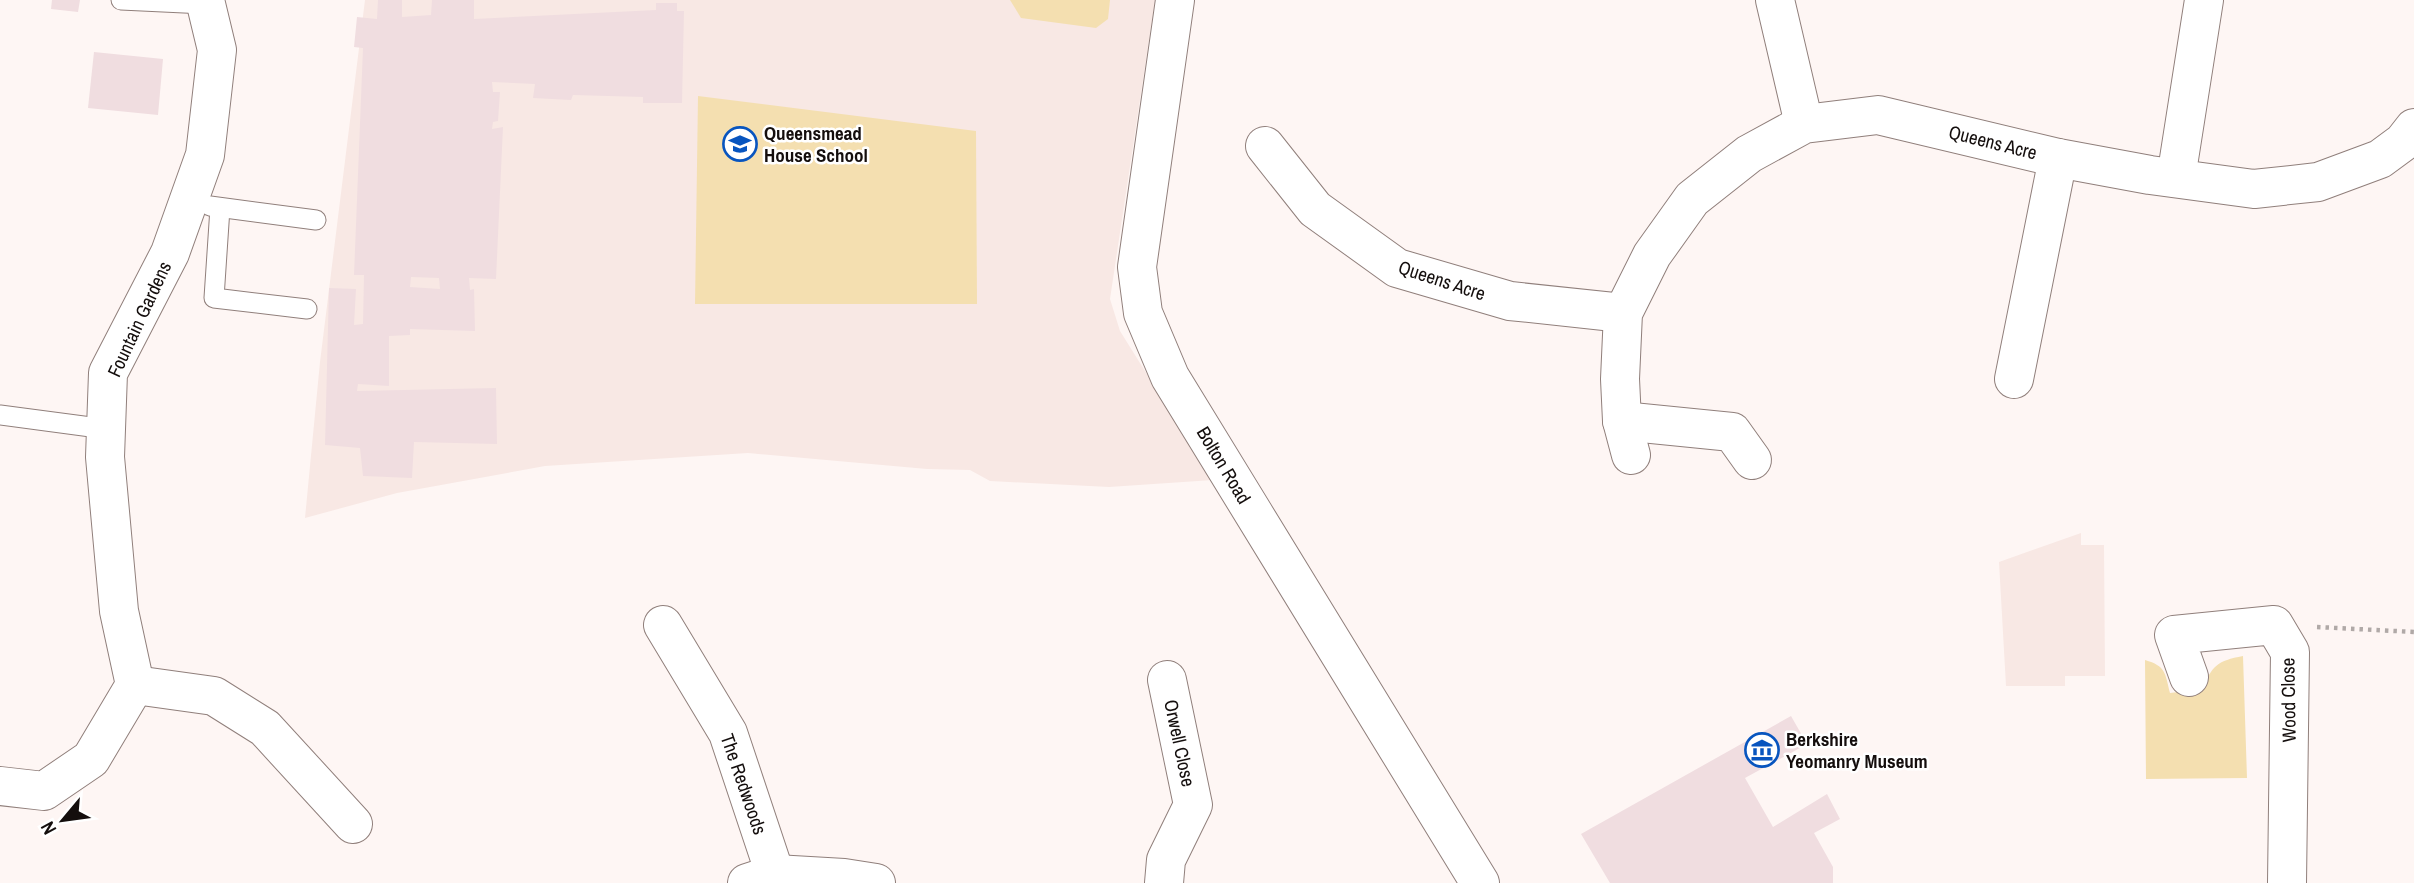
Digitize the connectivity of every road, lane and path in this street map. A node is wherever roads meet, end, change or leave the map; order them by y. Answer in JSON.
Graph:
{"nodes":[{"id":1,"x":121,"y":0,"type":"edge"},
{"id":2,"x":1175,"y":0,"type":"edge"},
{"id":3,"x":1775,"y":0,"type":"edge"},
{"id":4,"x":2204,"y":0,"type":"edge"},
{"id":5,"x":205,"y":2,"type":"edge"},
{"id":6,"x":1804,"y":124,"type":"junction"},
{"id":7,"x":1265,"y":146,"type":"dead end"},
{"id":8,"x":2410,"y":148,"type":"edge"},
{"id":9,"x":2058,"y":158,"type":"junction"},
{"id":10,"x":2176,"y":178,"type":"junction"},
{"id":11,"x":204,"y":206,"type":"junction"},
{"id":12,"x":316,"y":220,"type":"dead end"},
{"id":13,"x":307,"y":309,"type":"dead end"},
{"id":14,"x":1623,"y":313,"type":"junction"},
{"id":15,"x":2014,"y":379,"type":"dead end"},
{"id":16,"x":0,"y":415,"type":"edge"},
{"id":17,"x":106,"y":429,"type":"junction"},
{"id":18,"x":1752,"y":460,"type":"dead end"},
{"id":19,"x":663,"y":625,"type":"dead end"},
{"id":20,"x":2274,"y":625,"type":"junction"},
{"id":21,"x":2414,"y":632,"type":"edge"},
{"id":22,"x":2189,"y":677,"type":"dead end"},
{"id":23,"x":1167,"y":680,"type":"dead end"},
{"id":24,"x":135,"y":685,"type":"junction"},
{"id":25,"x":0,"y":786,"type":"edge"},
{"id":26,"x":353,"y":824,"type":"dead end"},
{"id":27,"x":761,"y":879,"type":"edge"},
{"id":28,"x":876,"y":883,"type":"edge"},
{"id":29,"x":1164,"y":883,"type":"edge"},
{"id":30,"x":1480,"y":883,"type":"edge"},
{"id":31,"x":2287,"y":883,"type":"edge"}],
"edges":[{"from":1,"to":5,"type":"lane"},
{"from":2,"to":30,"type":"street","name":"Bolton Road"},
{"from":3,"to":6,"type":"street"},
{"from":4,"to":10,"type":"street"},
{"from":5,"to":11,"type":"street","name":"Fountain Gardens"},
{"from":6,"to":9,"type":"street","name":"Queens Acre"},
{"from":6,"to":14,"type":"street","name":"Queens Acre"},
{"from":7,"to":14,"type":"street","name":"Queens Acre"},
{"from":8,"to":10,"type":"street","name":"Queens Acre"},
{"from":9,"to":10,"type":"street","name":"Queens Acre"},
{"from":9,"to":15,"type":"street","name":"Queens Acre"},
{"from":11,"to":12,"type":"lane"},
{"from":11,"to":13,"type":"lane"},
{"from":11,"to":17,"type":"street","name":"Fountain Gardens"},
{"from":14,"to":18,"type":"street","name":"Queens Acre"},
{"from":16,"to":17,"type":"lane"},
{"from":17,"to":24,"type":"street","name":"Fountain Gardens"},
{"from":19,"to":27,"type":"street","name":"The Redwoods"},
{"from":20,"to":21,"type":"path"},
{"from":20,"to":22,"type":"street"},
{"from":20,"to":31,"type":"street","name":"Wood Close"},
{"from":23,"to":29,"type":"street","name":"Orwell Close"},
{"from":24,"to":25,"type":"street"},
{"from":24,"to":26,"type":"street"},
{"from":27,"to":28,"type":"street"}]}
